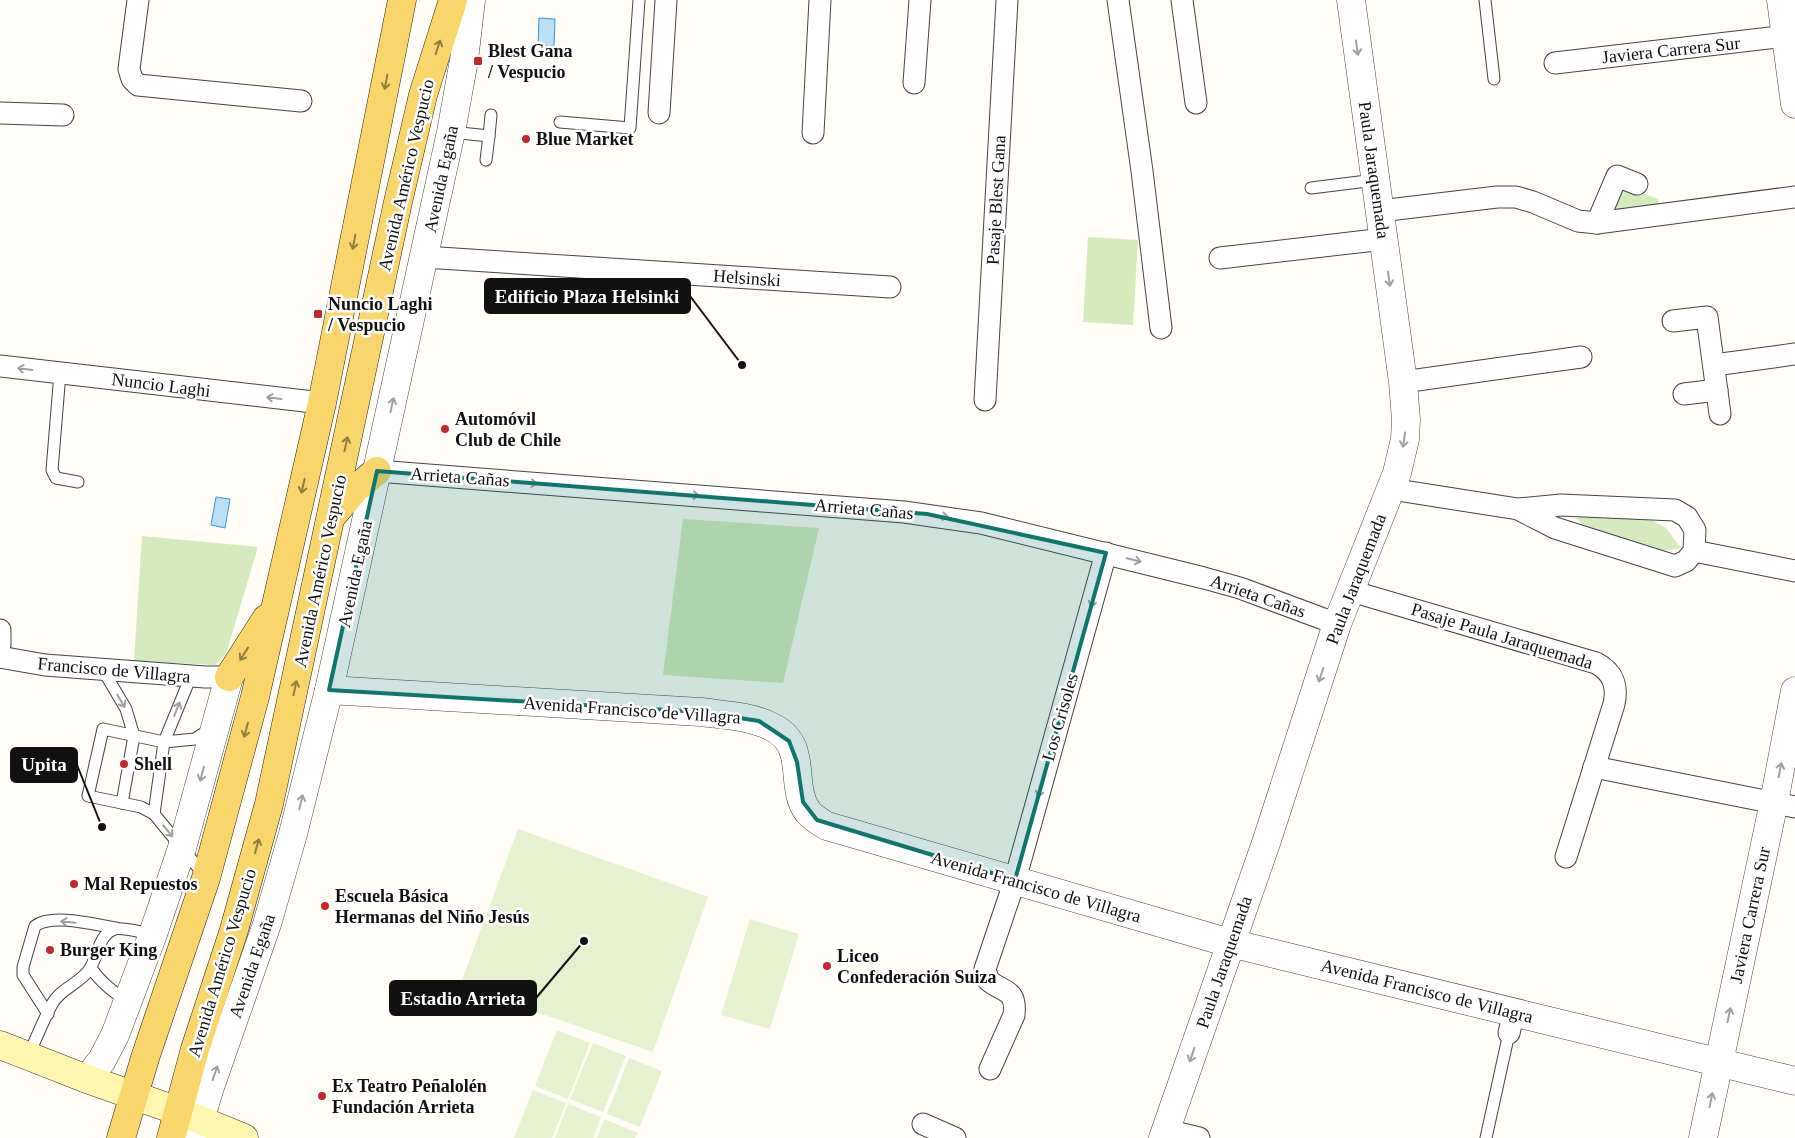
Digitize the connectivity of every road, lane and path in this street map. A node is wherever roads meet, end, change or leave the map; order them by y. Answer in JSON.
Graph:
{"nodes":[{"id":1,"x":138,"y":0,"type":"edge"},
{"id":2,"x":402,"y":0,"type":"edge"},
{"id":3,"x":454,"y":0,"type":"edge"},
{"id":4,"x":471,"y":0,"type":"edge"},
{"id":5,"x":639,"y":0,"type":"edge"},
{"id":6,"x":666,"y":0,"type":"edge"},
{"id":7,"x":820,"y":0,"type":"edge"},
{"id":8,"x":920,"y":0,"type":"edge"},
{"id":9,"x":1007,"y":0,"type":"edge"},
{"id":10,"x":1118,"y":0,"type":"edge"},
{"id":11,"x":1182,"y":0,"type":"edge"},
{"id":12,"x":1350,"y":0,"type":"edge"},
{"id":13,"x":1485,"y":0,"type":"edge"},
{"id":14,"x":1781,"y":0,"type":"edge"},
{"id":15,"x":1790,"y":35,"type":"edge"},
{"id":16,"x":1555,"y":63,"type":"dead end"},
{"id":17,"x":1494,"y":79,"type":"dead end"},
{"id":18,"x":914,"y":83,"type":"dead end"},
{"id":19,"x":300,"y":101,"type":"dead end"},
{"id":20,"x":1196,"y":103,"type":"dead end"},
{"id":21,"x":1795,"y":104,"type":"edge"},
{"id":22,"x":0,"y":113,"type":"edge"},
{"id":23,"x":659,"y":113,"type":"dead end"},
{"id":24,"x":63,"y":115,"type":"dead end"},
{"id":25,"x":492,"y":115,"type":"dead end"},
{"id":26,"x":560,"y":122,"type":"dead end"},
{"id":27,"x":451,"y":132,"type":"junction"},
{"id":28,"x":813,"y":133,"type":"dead end"},
{"id":29,"x":489,"y":136,"type":"junction"},
{"id":30,"x":486,"y":160,"type":"dead end"},
{"id":31,"x":1375,"y":180,"type":"junction"},
{"id":32,"x":1637,"y":184,"type":"dead end"},
{"id":33,"x":1311,"y":188,"type":"dead end"},
{"id":34,"x":1795,"y":197,"type":"edge"},
{"id":35,"x":1380,"y":211,"type":"junction"},
{"id":36,"x":1597,"y":223,"type":"junction"},
{"id":37,"x":1384,"y":239,"type":"junction"},
{"id":38,"x":424,"y":257,"type":"junction"},
{"id":39,"x":1220,"y":258,"type":"dead end"},
{"id":40,"x":890,"y":287,"type":"dead end"},
{"id":41,"x":1674,"y":321,"type":"dead end"},
{"id":42,"x":1161,"y":328,"type":"dead end"},
{"id":43,"x":1795,"y":354,"type":"edge"},
{"id":44,"x":1581,"y":357,"type":"dead end"},
{"id":45,"x":1714,"y":364,"type":"junction"},
{"id":46,"x":0,"y":366,"type":"edge"},
{"id":47,"x":60,"y":373,"type":"junction"},
{"id":48,"x":1403,"y":382,"type":"junction"},
{"id":49,"x":1717,"y":390,"type":"junction"},
{"id":50,"x":1684,"y":394,"type":"dead end"},
{"id":51,"x":985,"y":400,"type":"dead end"},
{"id":52,"x":322,"y":403,"type":"junction"},
{"id":53,"x":1720,"y":414,"type":"dead end"},
{"id":54,"x":377,"y":471,"type":"junction"},
{"id":55,"x":78,"y":482,"type":"dead end"},
{"id":56,"x":1391,"y":489,"type":"junction"},
{"id":57,"x":1518,"y":509,"type":"junction"},
{"id":58,"x":331,"y":517,"type":"junction"},
{"id":59,"x":1694,"y":550,"type":"junction"},
{"id":60,"x":1106,"y":553,"type":"junction"},
{"id":61,"x":1795,"y":571,"type":"edge"},
{"id":62,"x":1351,"y":591,"type":"junction"},
{"id":63,"x":278,"y":601,"type":"junction"},
{"id":64,"x":1337,"y":624,"type":"junction"},
{"id":65,"x":0,"y":630,"type":"edge"},
{"id":66,"x":0,"y":645,"type":"edge"},
{"id":67,"x":0,"y":657,"type":"edge"},
{"id":68,"x":103,"y":670,"type":"junction"},
{"id":69,"x":191,"y":676,"type":"junction"},
{"id":70,"x":229,"y":677,"type":"junction"},
{"id":71,"x":329,"y":690,"type":"junction"},
{"id":72,"x":1795,"y":691,"type":"edge"},
{"id":73,"x":215,"y":725,"type":"junction"},
{"id":74,"x":134,"y":736,"type":"junction"},
{"id":75,"x":164,"y":742,"type":"junction"},
{"id":76,"x":1594,"y":767,"type":"junction"},
{"id":77,"x":122,"y":803,"type":"junction"},
{"id":78,"x":1784,"y":805,"type":"edge"},
{"id":79,"x":154,"y":814,"type":"junction"},
{"id":80,"x":182,"y":848,"type":"junction"},
{"id":81,"x":1566,"y":857,"type":"dead end"},
{"id":82,"x":206,"y":878,"type":"junction"},
{"id":83,"x":1015,"y":880,"type":"junction"},
{"id":84,"x":116,"y":928,"type":"junction"},
{"id":85,"x":153,"y":934,"type":"junction"},
{"id":86,"x":1230,"y":943,"type":"junction"},
{"id":87,"x":91,"y":968,"type":"junction"},
{"id":88,"x":129,"y":1002,"type":"junction"},
{"id":89,"x":48,"y":1014,"type":"junction"},
{"id":90,"x":1511,"y":1023,"type":"junction"},
{"id":91,"x":0,"y":1046,"type":"edge"},
{"id":92,"x":28,"y":1056,"type":"junction"},
{"id":93,"x":1719,"y":1062,"type":"junction"},
{"id":94,"x":990,"y":1068,"type":"dead end"},
{"id":95,"x":87,"y":1079,"type":"junction"},
{"id":96,"x":1795,"y":1081,"type":"edge"},
{"id":97,"x":133,"y":1095,"type":"junction"},
{"id":98,"x":191,"y":1123,"type":"edge"},
{"id":99,"x":923,"y":1124,"type":"dead end"},
{"id":100,"x":1164,"y":1134,"type":"edge"},
{"id":101,"x":121,"y":1138,"type":"edge"},
{"id":102,"x":171,"y":1138,"type":"edge"},
{"id":103,"x":244,"y":1138,"type":"edge"},
{"id":104,"x":955,"y":1138,"type":"edge"},
{"id":105,"x":1199,"y":1138,"type":"edge"},
{"id":106,"x":1486,"y":1138,"type":"edge"},
{"id":107,"x":1703,"y":1138,"type":"edge"}],
"edges":[{"from":1,"to":19,"type":"street"},
{"from":2,"to":52,"type":"main road","name":"Avenida Américo Vespucio","one_way":true},
{"from":58,"to":3,"type":"main road","name":"Avenida Américo Vespucio","one_way":true},
{"from":4,"to":27,"type":"street","name":"Avenida Egaña"},
{"from":5,"to":26,"type":"lane"},
{"from":6,"to":23,"type":"street"},
{"from":7,"to":28,"type":"street"},
{"from":8,"to":18,"type":"street"},
{"from":9,"to":51,"type":"street","name":"Pasaje Blest Gana"},
{"from":10,"to":42,"type":"street"},
{"from":11,"to":20,"type":"street"},
{"from":12,"to":31,"type":"street","name":"Paula Jaraquemada","one_way":true},
{"from":13,"to":17,"type":"lane"},
{"from":14,"to":15,"type":"street"},
{"from":15,"to":16,"type":"street","name":"Javiera Carrera Sur"},
{"from":15,"to":21,"type":"street"},
{"from":22,"to":24,"type":"street"},
{"from":25,"to":29,"type":"lane"},
{"from":27,"to":29,"type":"lane"},
{"from":27,"to":38,"type":"street","name":"Avenida Egaña"},
{"from":29,"to":30,"type":"lane"},
{"from":31,"to":33,"type":"lane"},
{"from":31,"to":35,"type":"street","name":"Paula Jaraquemada"},
{"from":32,"to":36,"type":"street"},
{"from":34,"to":36,"type":"street"},
{"from":35,"to":36,"type":"street"},
{"from":35,"to":37,"type":"street","name":"Paula Jaraquemada"},
{"from":37,"to":39,"type":"street"},
{"from":37,"to":48,"type":"street","name":"Paula Jaraquemada","one_way":true},
{"from":38,"to":40,"type":"street","name":"Helsinski"},
{"from":54,"to":38,"type":"street","name":"Avenida Egaña","one_way":true},
{"from":41,"to":45,"type":"street"},
{"from":43,"to":45,"type":"street"},
{"from":44,"to":48,"type":"street"},
{"from":45,"to":49,"type":"street"},
{"from":47,"to":46,"type":"street","name":"Nuncio Laghi","one_way":true},
{"from":52,"to":47,"type":"street","name":"Nuncio Laghi","one_way":true},
{"from":47,"to":55,"type":"lane"},
{"from":48,"to":56,"type":"street","name":"Paula Jaraquemada","one_way":true},
{"from":49,"to":50,"type":"street"},
{"from":49,"to":53,"type":"street"},
{"from":52,"to":63,"type":"main road","name":"Avenida Américo Vespucio","one_way":true},
{"from":54,"to":58,"type":"main road"},
{"from":54,"to":60,"type":"street","name":"Arrieta Cañas","one_way":true},
{"from":54,"to":71,"type":"street","name":"Avenida Egaña"},
{"from":56,"to":57,"type":"street"},
{"from":56,"to":62,"type":"street","name":"Paula Jaraquemada"},
{"from":57,"to":59,"type":"street"},
{"from":57,"to":59,"type":"street"},
{"from":98,"to":58,"type":"main road","name":"Avenida Américo Vespucio","one_way":true},
{"from":59,"to":61,"type":"street"},
{"from":60,"to":64,"type":"street","name":"Arrieta Cañas","one_way":true},
{"from":60,"to":83,"type":"street","name":"Los Crisoles","one_way":true},
{"from":62,"to":64,"type":"street","name":"Paula Jaraquemada"},
{"from":62,"to":76,"type":"street","name":"Pasaje Paula Jaraquemada"},
{"from":63,"to":70,"type":"main road","one_way":true},
{"from":63,"to":82,"type":"main road","name":"Avenida Américo Vespucio","one_way":true},
{"from":64,"to":86,"type":"street","name":"Paula Jaraquemada","one_way":true},
{"from":65,"to":66,"type":"street"},
{"from":67,"to":68,"type":"street","name":"Francisco de Villagra"},
{"from":68,"to":69,"type":"street","name":"Francisco de Villagra"},
{"from":68,"to":74,"type":"lane","one_way":true},
{"from":69,"to":70,"type":"street","name":"Francisco de Villagra"},
{"from":75,"to":69,"type":"lane","one_way":true},
{"from":70,"to":73,"type":"street"},
{"from":71,"to":83,"type":"street","name":"Avenida Francisco de Villagra"},
{"from":98,"to":71,"type":"street","name":"Avenida Egaña","one_way":true},
{"from":78,"to":72,"type":"street","name":"Javiera Carrera Sur","one_way":true},
{"from":73,"to":75,"type":"lane"},
{"from":73,"to":80,"type":"street","one_way":true},
{"from":74,"to":75,"type":"lane"},
{"from":74,"to":77,"type":"lane"},
{"from":74,"to":77,"type":"lane"},
{"from":75,"to":79,"type":"lane"},
{"from":76,"to":78,"type":"street"},
{"from":76,"to":81,"type":"street","name":"Pasaje Paula Jaraquemada"},
{"from":77,"to":79,"type":"lane"},
{"from":93,"to":78,"type":"street","name":"Javiera Carrera Sur","one_way":true},
{"from":79,"to":80,"type":"lane","one_way":true},
{"from":80,"to":82,"type":"lane"},
{"from":80,"to":85,"type":"street"},
{"from":82,"to":97,"type":"main road","name":"Avenida Américo Vespucio"},
{"from":83,"to":86,"type":"street","name":"Avenida Francisco de Villagra"},
{"from":83,"to":94,"type":"street","name":"Los Crisoles"},
{"from":84,"to":85,"type":"lane"},
{"from":84,"to":87,"type":"lane"},
{"from":84,"to":89,"type":"lane","one_way":true},
{"from":85,"to":88,"type":"street"},
{"from":86,"to":90,"type":"street","name":"Avenida Francisco de Villagra"},
{"from":86,"to":100,"type":"street","name":"Paula Jaraquemada","one_way":true},
{"from":87,"to":88,"type":"lane"},
{"from":87,"to":89,"type":"lane"},
{"from":88,"to":95,"type":"street"},
{"from":89,"to":92,"type":"lane"},
{"from":90,"to":93,"type":"street","name":"Avenida Francisco de Villagra"},
{"from":90,"to":106,"type":"lane"},
{"from":91,"to":92,"type":"main road"},
{"from":92,"to":95,"type":"main road"},
{"from":93,"to":96,"type":"street","name":"Avenida Francisco de Villagra"},
{"from":107,"to":93,"type":"street","name":"Javiera Carrera Sur","one_way":true},
{"from":95,"to":97,"type":"main road"},
{"from":97,"to":98,"type":"main road"},
{"from":97,"to":101,"type":"main road","name":"Avenida Américo Vespucio"},
{"from":98,"to":102,"type":"main road","name":"Avenida Américo Vespucio"},
{"from":98,"to":103,"type":"main road"},
{"from":99,"to":104,"type":"street"},
{"from":100,"to":105,"type":"street"}]}
